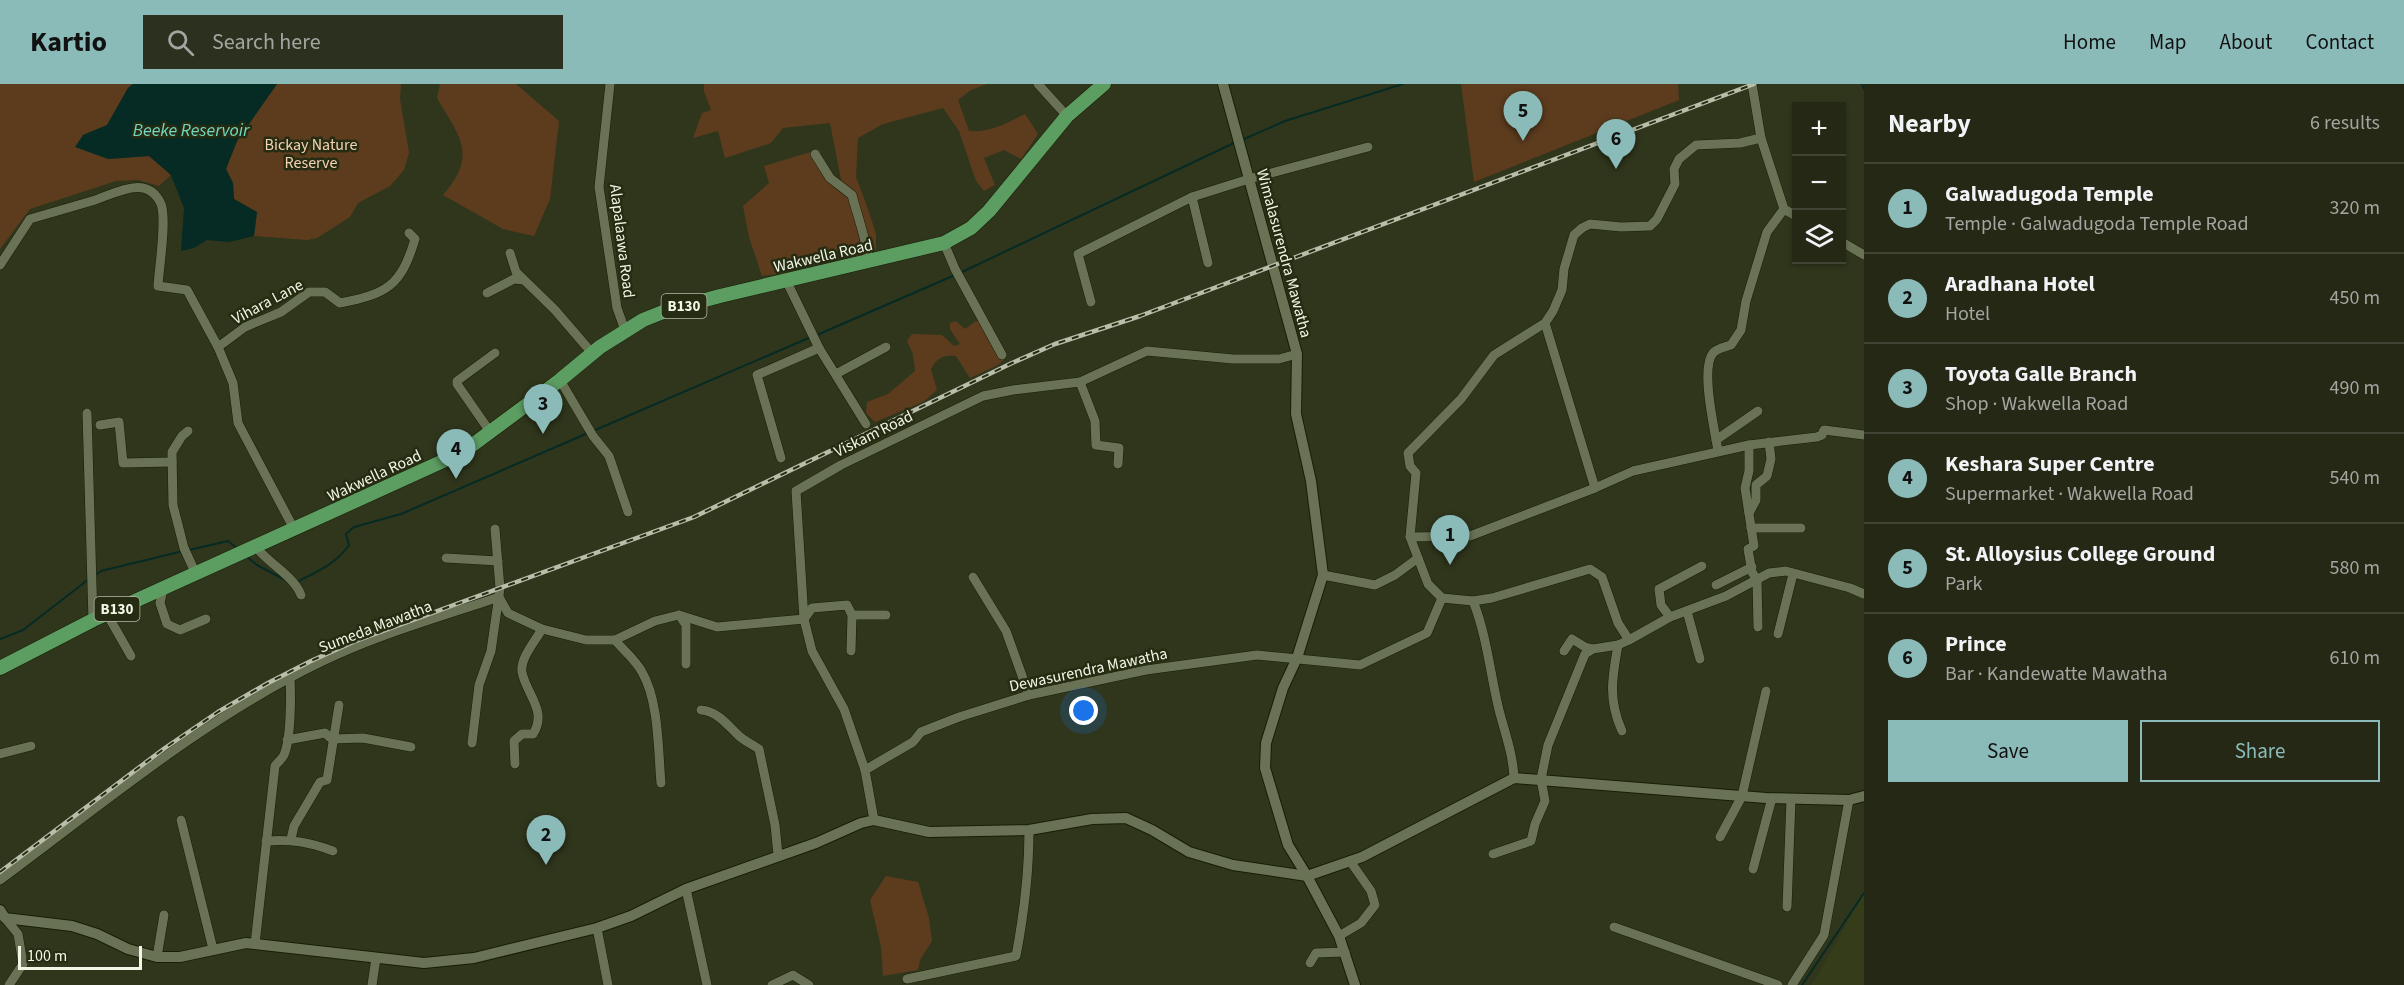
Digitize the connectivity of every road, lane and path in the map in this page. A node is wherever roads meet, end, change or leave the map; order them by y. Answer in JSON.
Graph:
{"nodes":[{"id":1,"x":609,"y":84,"type":"edge"},
{"id":2,"x":1038,"y":84,"type":"edge"},
{"id":3,"x":1104,"y":84,"type":"edge"},
{"id":4,"x":1223,"y":84,"type":"edge"},
{"id":5,"x":1752,"y":84,"type":"edge"},
{"id":6,"x":1068,"y":116,"type":"junction"},
{"id":7,"x":1761,"y":138,"type":"junction"},
{"id":8,"x":1368,"y":147,"type":"dead end"},
{"id":9,"x":815,"y":154,"type":"dead end"},
{"id":10,"x":1249,"y":179,"type":"junction"},
{"id":11,"x":1192,"y":197,"type":"junction"},
{"id":12,"x":1784,"y":209,"type":"junction"},
{"id":13,"x":1792,"y":213,"type":"edge"},
{"id":14,"x":409,"y":233,"type":"dead end"},
{"id":15,"x":944,"y":243,"type":"junction"},
{"id":16,"x":1846,"y":244,"type":"edge"},
{"id":17,"x":510,"y":253,"type":"dead end"},
{"id":18,"x":1864,"y":255,"type":"edge"},
{"id":19,"x":869,"y":262,"type":"junction"},
{"id":20,"x":1208,"y":262,"type":"dead end"},
{"id":21,"x":0,"y":265,"type":"edge"},
{"id":22,"x":524,"y":280,"type":"junction"},
{"id":23,"x":786,"y":280,"type":"junction"},
{"id":24,"x":487,"y":292,"type":"dead end"},
{"id":25,"x":1091,"y":302,"type":"dead end"},
{"id":26,"x":1545,"y":323,"type":"junction"},
{"id":27,"x":625,"y":330,"type":"junction"},
{"id":28,"x":218,"y":347,"type":"junction"},
{"id":29,"x":885,"y":347,"type":"dead end"},
{"id":30,"x":819,"y":348,"type":"junction"},
{"id":31,"x":495,"y":353,"type":"dead end"},
{"id":32,"x":592,"y":353,"type":"junction"},
{"id":33,"x":1297,"y":354,"type":"junction"},
{"id":34,"x":1002,"y":355,"type":"dead end"},
{"id":35,"x":836,"y":374,"type":"junction"},
{"id":36,"x":560,"y":380,"type":"junction"},
{"id":37,"x":1080,"y":382,"type":"junction"},
{"id":38,"x":1758,"y":411,"type":"dead end"},
{"id":39,"x":87,"y":413,"type":"dead end"},
{"id":40,"x":866,"y":424,"type":"dead end"},
{"id":41,"x":100,"y":425,"type":"dead end"},
{"id":42,"x":188,"y":431,"type":"dead end"},
{"id":43,"x":490,"y":433,"type":"junction"},
{"id":44,"x":1864,"y":435,"type":"edge"},
{"id":45,"x":1716,"y":440,"type":"junction"},
{"id":46,"x":1769,"y":442,"type":"junction"},
{"id":47,"x":1749,"y":445,"type":"junction"},
{"id":48,"x":1718,"y":451,"type":"junction"},
{"id":49,"x":781,"y":458,"type":"dead end"},
{"id":50,"x":172,"y":462,"type":"junction"},
{"id":51,"x":1118,"y":464,"type":"dead end"},
{"id":52,"x":1595,"y":488,"type":"junction"},
{"id":53,"x":628,"y":512,"type":"dead end"},
{"id":54,"x":1749,"y":514,"type":"junction"},
{"id":55,"x":1751,"y":528,"type":"junction"},
{"id":56,"x":1801,"y":528,"type":"dead end"},
{"id":57,"x":294,"y":529,"type":"junction"},
{"id":58,"x":495,"y":530,"type":"dead end"},
{"id":59,"x":1410,"y":537,"type":"junction"},
{"id":60,"x":256,"y":547,"type":"junction"},
{"id":61,"x":446,"y":558,"type":"dead end"},
{"id":62,"x":1418,"y":558,"type":"junction"},
{"id":63,"x":498,"y":561,"type":"junction"},
{"id":64,"x":1702,"y":566,"type":"dead end"},
{"id":65,"x":1752,"y":567,"type":"junction"},
{"id":66,"x":196,"y":574,"type":"junction"},
{"id":67,"x":1793,"y":574,"type":"junction"},
{"id":68,"x":1323,"y":575,"type":"junction"},
{"id":69,"x":973,"y":577,"type":"dead end"},
{"id":70,"x":1757,"y":580,"type":"junction"},
{"id":71,"x":1716,"y":585,"type":"dead end"},
{"id":72,"x":297,"y":588,"type":"dead end"},
{"id":73,"x":163,"y":589,"type":"junction"},
{"id":74,"x":1864,"y":594,"type":"edge"},
{"id":75,"x":499,"y":597,"type":"junction"},
{"id":76,"x":1442,"y":598,"type":"junction"},
{"id":77,"x":1473,"y":600,"type":"junction"},
{"id":78,"x":1687,"y":611,"type":"junction"},
{"id":79,"x":107,"y":614,"type":"junction"},
{"id":80,"x":679,"y":615,"type":"junction"},
{"id":81,"x":852,"y":615,"type":"junction"},
{"id":82,"x":886,"y":615,"type":"dead end"},
{"id":83,"x":1670,"y":617,"type":"junction"},
{"id":84,"x":206,"y":619,"type":"dead end"},
{"id":85,"x":804,"y":619,"type":"junction"},
{"id":86,"x":93,"y":620,"type":"junction"},
{"id":87,"x":1758,"y":627,"type":"dead end"},
{"id":88,"x":542,"y":629,"type":"junction"},
{"id":89,"x":1778,"y":634,"type":"dead end"},
{"id":90,"x":615,"y":640,"type":"junction"},
{"id":91,"x":1629,"y":640,"type":"junction"},
{"id":92,"x":1618,"y":645,"type":"junction"},
{"id":93,"x":1593,"y":648,"type":"junction"},
{"id":94,"x":851,"y":651,"type":"dead end"},
{"id":95,"x":1564,"y":651,"type":"dead end"},
{"id":96,"x":131,"y":656,"type":"dead end"},
{"id":97,"x":1297,"y":658,"type":"junction"},
{"id":98,"x":1700,"y":659,"type":"dead end"},
{"id":99,"x":686,"y":664,"type":"dead end"},
{"id":100,"x":0,"y":668,"type":"edge"},
{"id":101,"x":290,"y":678,"type":"junction"},
{"id":102,"x":1766,"y":691,"type":"dead end"},
{"id":103,"x":1029,"y":695,"type":"junction"},
{"id":104,"x":339,"y":705,"type":"dead end"},
{"id":105,"x":701,"y":710,"type":"dead end"},
{"id":106,"x":1622,"y":731,"type":"dead end"},
{"id":107,"x":332,"y":739,"type":"junction"},
{"id":108,"x":286,"y":740,"type":"junction"},
{"id":109,"x":472,"y":743,"type":"dead end"},
{"id":110,"x":31,"y":746,"type":"dead end"},
{"id":111,"x":411,"y":747,"type":"dead end"},
{"id":112,"x":0,"y":754,"type":"edge"},
{"id":113,"x":515,"y":764,"type":"dead end"},
{"id":114,"x":865,"y":770,"type":"junction"},
{"id":115,"x":1514,"y":778,"type":"junction"},
{"id":116,"x":1542,"y":779,"type":"junction"},
{"id":117,"x":661,"y":783,"type":"dead end"},
{"id":118,"x":1742,"y":796,"type":"junction"},
{"id":119,"x":1864,"y":796,"type":"edge"},
{"id":120,"x":1772,"y":798,"type":"junction"},
{"id":121,"x":1791,"y":799,"type":"junction"},
{"id":122,"x":1848,"y":800,"type":"junction"},
{"id":123,"x":181,"y":820,"type":"dead end"},
{"id":124,"x":874,"y":820,"type":"junction"},
{"id":125,"x":1029,"y":830,"type":"junction"},
{"id":126,"x":1720,"y":837,"type":"dead end"},
{"id":127,"x":291,"y":839,"type":"junction"},
{"id":128,"x":266,"y":841,"type":"junction"},
{"id":129,"x":333,"y":851,"type":"dead end"},
{"id":130,"x":1493,"y":854,"type":"dead end"},
{"id":131,"x":778,"y":855,"type":"junction"},
{"id":132,"x":1350,"y":861,"type":"junction"},
{"id":133,"x":1753,"y":869,"type":"dead end"},
{"id":134,"x":1307,"y":876,"type":"junction"},
{"id":135,"x":0,"y":880,"type":"edge"},
{"id":136,"x":686,"y":889,"type":"junction"},
{"id":137,"x":1787,"y":907,"type":"dead end"},
{"id":138,"x":3,"y":914,"type":"edge"},
{"id":139,"x":164,"y":915,"type":"dead end"},
{"id":140,"x":1614,"y":927,"type":"dead end"},
{"id":141,"x":597,"y":928,"type":"junction"},
{"id":142,"x":1339,"y":936,"type":"junction"},
{"id":143,"x":255,"y":944,"type":"junction"},
{"id":144,"x":213,"y":949,"type":"junction"},
{"id":145,"x":1345,"y":952,"type":"junction"},
{"id":146,"x":157,"y":957,"type":"junction"},
{"id":147,"x":376,"y":958,"type":"junction"},
{"id":148,"x":1310,"y":963,"type":"dead end"},
{"id":149,"x":907,"y":979,"type":"dead end"},
{"id":150,"x":9,"y":985,"type":"edge"},
{"id":151,"x":372,"y":985,"type":"edge"},
{"id":152,"x":608,"y":985,"type":"edge"},
{"id":153,"x":707,"y":985,"type":"edge"},
{"id":154,"x":772,"y":985,"type":"edge"},
{"id":155,"x":809,"y":985,"type":"edge"},
{"id":156,"x":1355,"y":985,"type":"edge"},
{"id":157,"x":1778,"y":985,"type":"edge"},
{"id":158,"x":1792,"y":985,"type":"edge"}],
"edges":[{"from":1,"to":27,"type":"street","name":"Alapalaawa Road"},
{"from":2,"to":6,"type":"street"},
{"from":3,"to":6,"type":"main road","name":"Wakwella Road","number":"B130"},
{"from":4,"to":10,"type":"street","name":"Wimalasurendra Mawatha"},
{"from":5,"to":7,"type":"street"},
{"from":6,"to":15,"type":"main road","name":"Wakwella Road","number":"B130"},
{"from":7,"to":12,"type":"street"},
{"from":7,"to":26,"type":"street"},
{"from":8,"to":10,"type":"street"},
{"from":9,"to":19,"type":"street"},
{"from":10,"to":11,"type":"street"},
{"from":10,"to":33,"type":"street","name":"Wimalasurendra Mawatha"},
{"from":11,"to":20,"type":"street"},
{"from":11,"to":25,"type":"street"},
{"from":12,"to":13,"type":"street"},
{"from":12,"to":45,"type":"street"},
{"from":14,"to":28,"type":"street","name":"Vihara Lane"},
{"from":15,"to":19,"type":"main road","name":"Wakwella Road","number":"B130"},
{"from":15,"to":34,"type":"street"},
{"from":16,"to":18,"type":"street"},
{"from":17,"to":22,"type":"street"},
{"from":19,"to":23,"type":"main road","name":"Wakwella Road","number":"B130"},
{"from":21,"to":28,"type":"street"},
{"from":22,"to":24,"type":"street"},
{"from":22,"to":32,"type":"street"},
{"from":23,"to":27,"type":"main road","name":"Wakwella Road","number":"B130"},
{"from":23,"to":30,"type":"street"},
{"from":26,"to":52,"type":"street"},
{"from":26,"to":59,"type":"street"},
{"from":27,"to":32,"type":"main road","name":"Wakwella Road","number":"B130"},
{"from":28,"to":57,"type":"street"},
{"from":29,"to":35,"type":"street"},
{"from":30,"to":35,"type":"street"},
{"from":30,"to":49,"type":"street"},
{"from":31,"to":43,"type":"street"},
{"from":32,"to":36,"type":"main road","name":"Wakwella Road","number":"B130"},
{"from":33,"to":37,"type":"street","name":"Viskam Road"},
{"from":33,"to":68,"type":"street","name":"Wimalasurendra Mawatha"},
{"from":35,"to":40,"type":"street"},
{"from":36,"to":43,"type":"main road","name":"Wakwella Road","number":"B130"},
{"from":36,"to":53,"type":"street"},
{"from":37,"to":51,"type":"street"},
{"from":37,"to":85,"type":"street","name":"Viskam Road"},
{"from":38,"to":45,"type":"street"},
{"from":39,"to":86,"type":"street"},
{"from":41,"to":50,"type":"street"},
{"from":42,"to":50,"type":"street"},
{"from":43,"to":57,"type":"main road","name":"Wakwella Road","number":"B130"},
{"from":44,"to":46,"type":"street"},
{"from":45,"to":48,"type":"street"},
{"from":46,"to":47,"type":"street"},
{"from":46,"to":54,"type":"street"},
{"from":47,"to":48,"type":"street"},
{"from":47,"to":54,"type":"street"},
{"from":48,"to":52,"type":"street"},
{"from":50,"to":66,"type":"street"},
{"from":52,"to":59,"type":"street"},
{"from":54,"to":55,"type":"street"},
{"from":55,"to":56,"type":"street"},
{"from":55,"to":65,"type":"street"},
{"from":57,"to":60,"type":"main road","name":"Wakwella Road","number":"B130"},
{"from":58,"to":63,"type":"street"},
{"from":59,"to":62,"type":"street"},
{"from":60,"to":66,"type":"main road","name":"Wakwella Road","number":"B130"},
{"from":60,"to":72,"type":"street"},
{"from":61,"to":63,"type":"street"},
{"from":62,"to":68,"type":"street"},
{"from":62,"to":76,"type":"street"},
{"from":63,"to":75,"type":"street"},
{"from":64,"to":83,"type":"street"},
{"from":65,"to":70,"type":"street"},
{"from":65,"to":71,"type":"street"},
{"from":66,"to":73,"type":"main road","name":"Wakwella Road","number":"B130"},
{"from":67,"to":70,"type":"street"},
{"from":67,"to":74,"type":"street"},
{"from":67,"to":89,"type":"street"},
{"from":68,"to":97,"type":"street"},
{"from":69,"to":103,"type":"street"},
{"from":70,"to":78,"type":"street"},
{"from":70,"to":87,"type":"street"},
{"from":73,"to":79,"type":"main road","name":"Wakwella Road","number":"B130"},
{"from":73,"to":84,"type":"street"},
{"from":75,"to":88,"type":"street"},
{"from":75,"to":101,"type":"street","name":"Sumeda Mawatha"},
{"from":75,"to":109,"type":"street"},
{"from":76,"to":77,"type":"street"},
{"from":76,"to":97,"type":"street","name":"Dewasurendra Mawatha"},
{"from":77,"to":91,"type":"street"},
{"from":77,"to":115,"type":"street"},
{"from":78,"to":83,"type":"street"},
{"from":78,"to":98,"type":"street"},
{"from":79,"to":86,"type":"main road","name":"Wakwella Road","number":"B130"},
{"from":79,"to":96,"type":"street"},
{"from":80,"to":85,"type":"street"},
{"from":80,"to":90,"type":"street"},
{"from":80,"to":99,"type":"street"},
{"from":81,"to":82,"type":"street"},
{"from":81,"to":85,"type":"street"},
{"from":81,"to":94,"type":"street"},
{"from":83,"to":91,"type":"street"},
{"from":85,"to":114,"type":"street","name":"Viskam Road"},
{"from":86,"to":100,"type":"main road","name":"Wakwella Road","number":"B130"},
{"from":88,"to":90,"type":"street"},
{"from":88,"to":113,"type":"street"},
{"from":90,"to":117,"type":"street"},
{"from":91,"to":92,"type":"street"},
{"from":92,"to":93,"type":"street"},
{"from":92,"to":106,"type":"street"},
{"from":93,"to":95,"type":"street"},
{"from":93,"to":116,"type":"street"},
{"from":97,"to":103,"type":"street","name":"Dewasurendra Mawatha"},
{"from":97,"to":134,"type":"street"},
{"from":101,"to":108,"type":"street"},
{"from":101,"to":135,"type":"street","name":"Sumeda Mawatha"},
{"from":102,"to":118,"type":"street"},
{"from":103,"to":114,"type":"street","name":"Dewasurendra Mawatha"},
{"from":104,"to":107,"type":"street"},
{"from":105,"to":131,"type":"street"},
{"from":107,"to":108,"type":"street"},
{"from":107,"to":111,"type":"street"},
{"from":107,"to":127,"type":"street"},
{"from":108,"to":128,"type":"street"},
{"from":110,"to":112,"type":"street"},
{"from":114,"to":124,"type":"street","name":"Viskam Road"},
{"from":115,"to":116,"type":"street"},
{"from":115,"to":132,"type":"street"},
{"from":116,"to":118,"type":"street"},
{"from":116,"to":130,"type":"street"},
{"from":118,"to":120,"type":"street"},
{"from":118,"to":126,"type":"street"},
{"from":119,"to":122,"type":"street"},
{"from":120,"to":121,"type":"street"},
{"from":120,"to":133,"type":"street"},
{"from":121,"to":122,"type":"street"},
{"from":121,"to":137,"type":"street"},
{"from":122,"to":158,"type":"street"},
{"from":123,"to":144,"type":"street"},
{"from":124,"to":125,"type":"street"},
{"from":124,"to":131,"type":"street"},
{"from":125,"to":134,"type":"street"},
{"from":125,"to":149,"type":"street"},
{"from":127,"to":128,"type":"street"},
{"from":127,"to":129,"type":"street"},
{"from":128,"to":143,"type":"street"},
{"from":131,"to":136,"type":"street"},
{"from":132,"to":134,"type":"street"},
{"from":132,"to":142,"type":"street"},
{"from":134,"to":142,"type":"street"},
{"from":136,"to":141,"type":"street"},
{"from":136,"to":153,"type":"street"},
{"from":138,"to":146,"type":"street"},
{"from":138,"to":150,"type":"street"},
{"from":139,"to":146,"type":"street"},
{"from":140,"to":157,"type":"street"},
{"from":141,"to":147,"type":"street"},
{"from":141,"to":152,"type":"street"},
{"from":142,"to":145,"type":"street"},
{"from":143,"to":144,"type":"street"},
{"from":143,"to":147,"type":"street"},
{"from":144,"to":146,"type":"street"},
{"from":145,"to":148,"type":"street"},
{"from":145,"to":156,"type":"street"},
{"from":147,"to":151,"type":"street"},
{"from":154,"to":155,"type":"street"}]}
